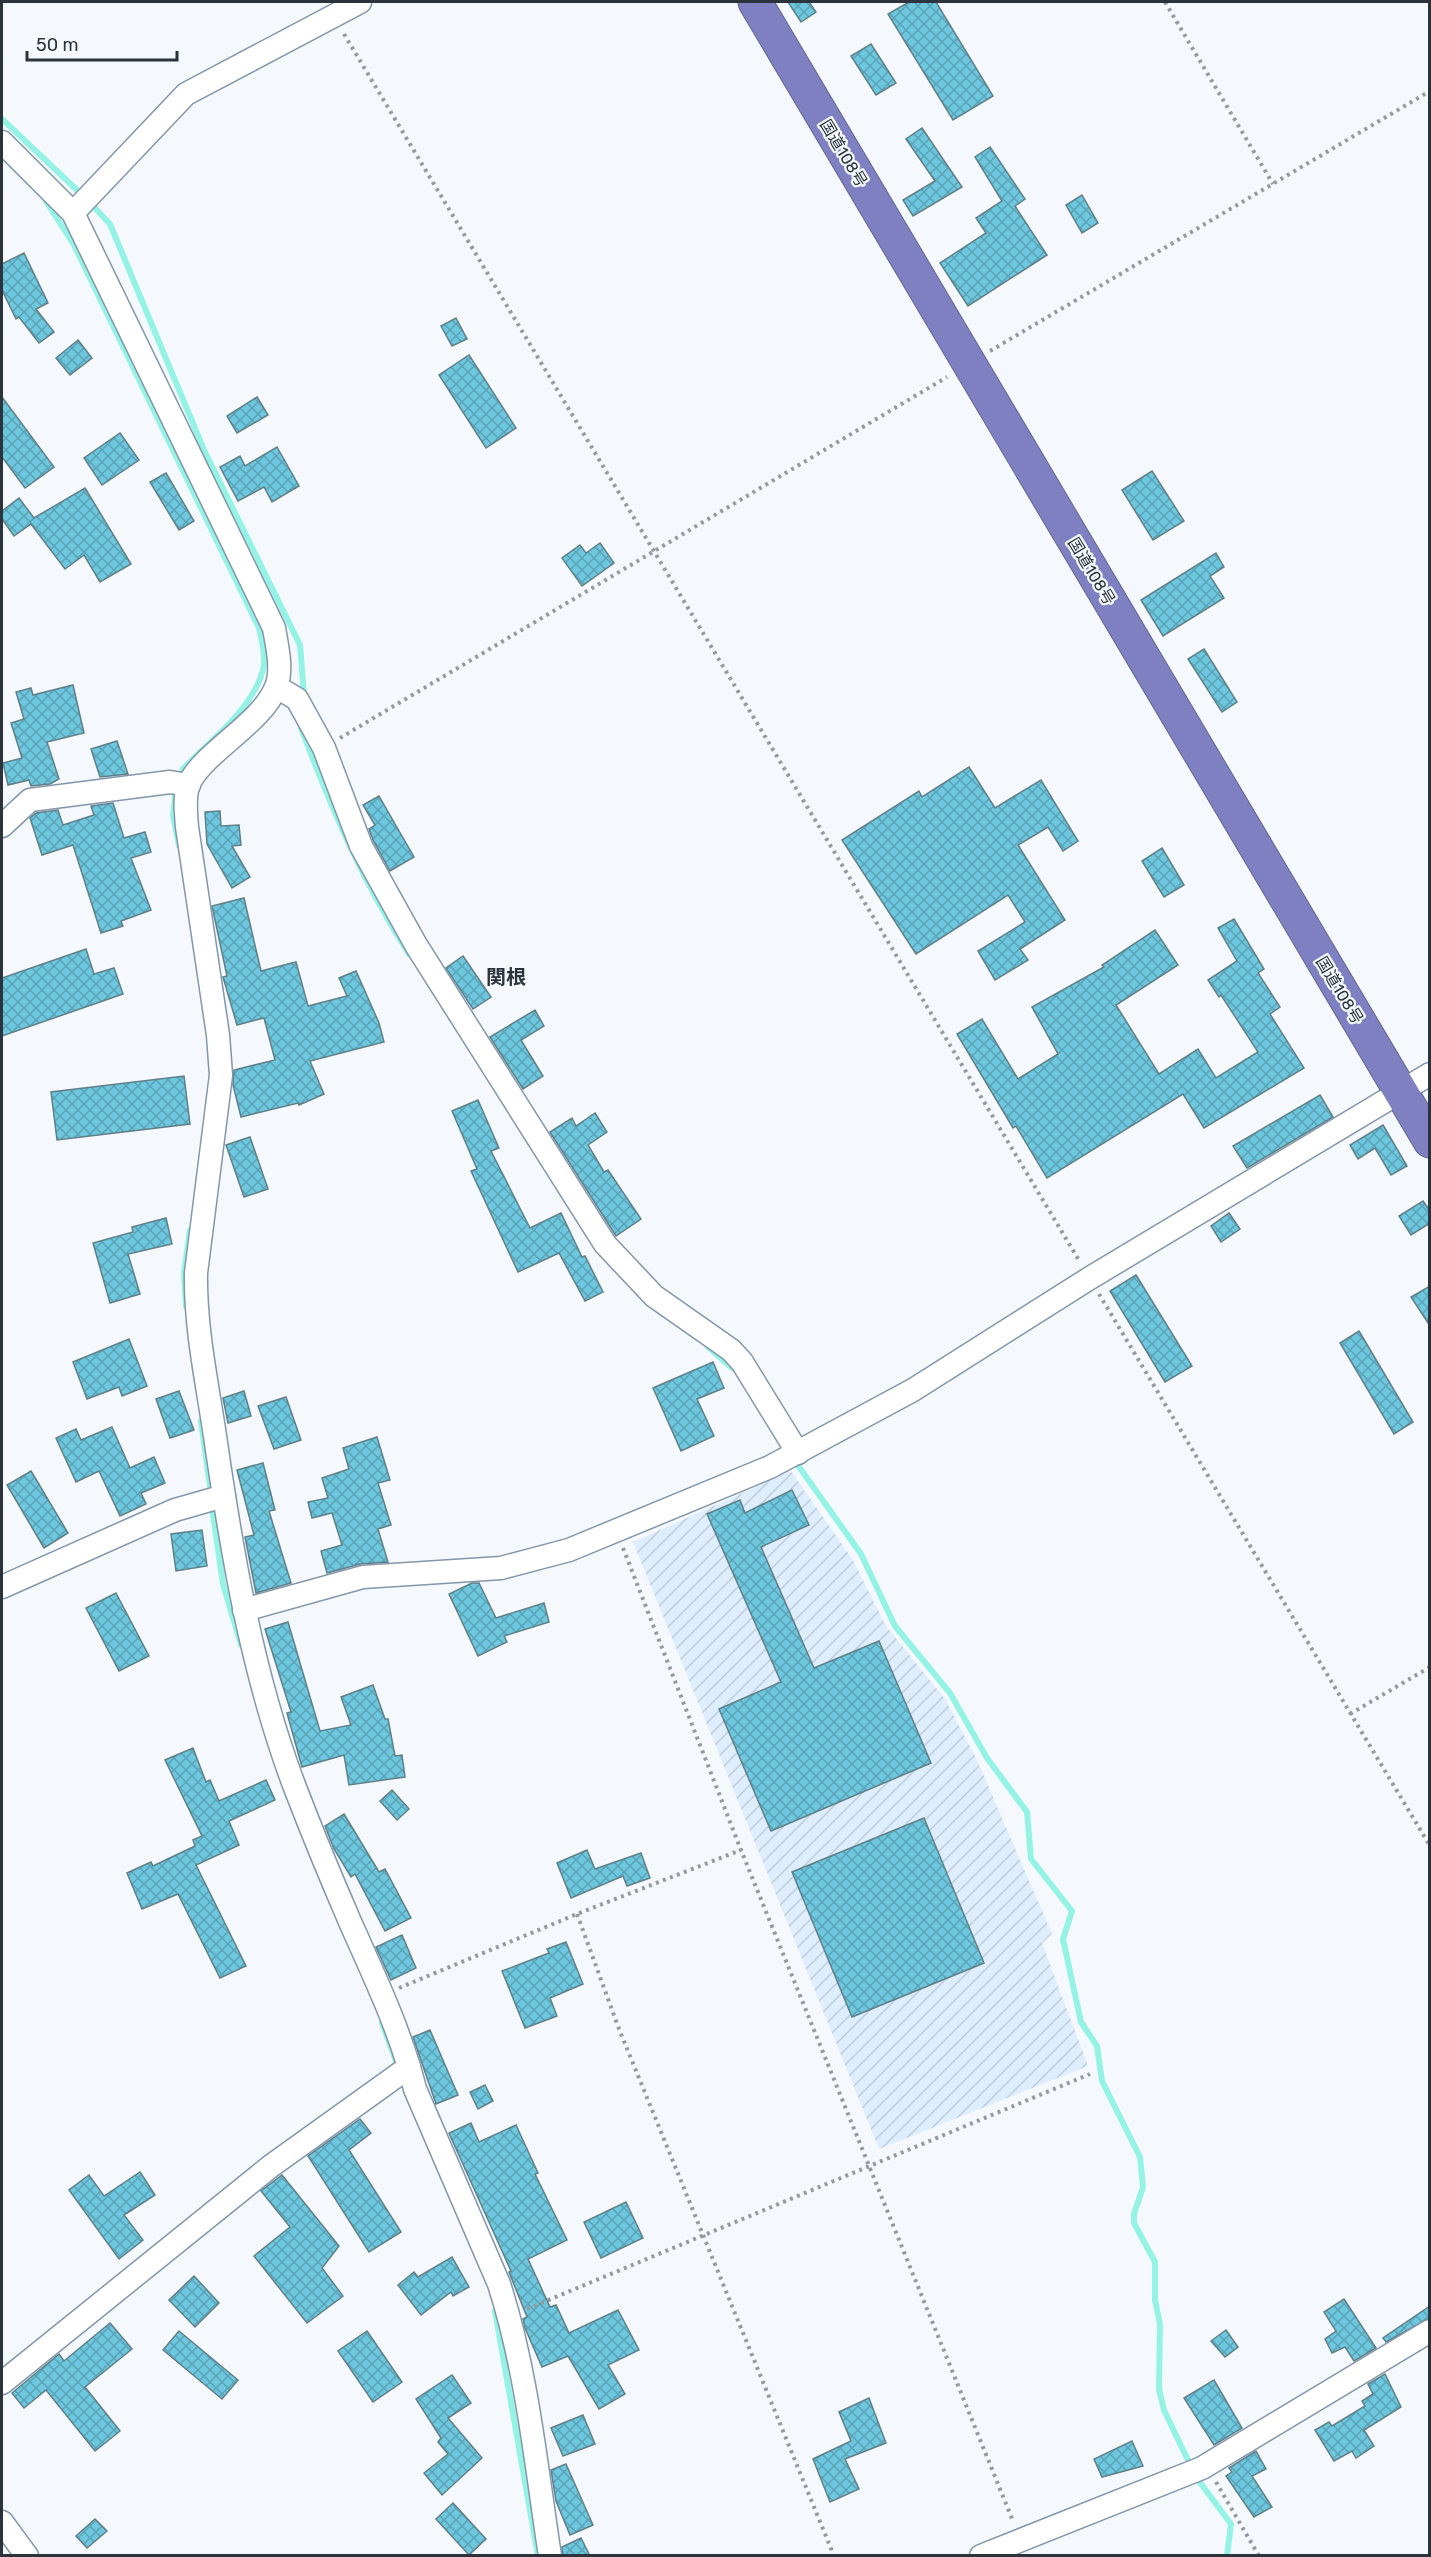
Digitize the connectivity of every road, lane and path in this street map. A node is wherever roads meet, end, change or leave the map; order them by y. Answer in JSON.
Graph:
{"nodes":[{"id":1,"x":360,"y":2,"type":"edge"},
{"id":2,"x":755,"y":2,"type":"edge"},
{"id":3,"x":1165,"y":2,"type":"edge"},
{"id":4,"x":330,"y":10,"type":"edge"},
{"id":5,"x":1430,"y":91,"type":"edge"},
{"id":6,"x":2,"y":141,"type":"edge"},
{"id":7,"x":1273,"y":184,"type":"junction"},
{"id":8,"x":74,"y":213,"type":"junction"},
{"id":9,"x":969,"y":364,"type":"junction"},
{"id":10,"x":653,"y":550,"type":"junction"},
{"id":11,"x":277,"y":687,"type":"junction"},
{"id":12,"x":324,"y":747,"type":"junction"},
{"id":13,"x":181,"y":784,"type":"junction"},
{"id":14,"x":2,"y":826,"type":"edge"},
{"id":15,"x":1430,"y":1074,"type":"edge"},
{"id":16,"x":1400,"y":1091,"type":"junction"},
{"id":17,"x":1430,"y":1141,"type":"edge"},
{"id":18,"x":1090,"y":1278,"type":"junction"},
{"id":19,"x":798,"y":1453,"type":"junction"},
{"id":20,"x":224,"y":1496,"type":"junction"},
{"id":21,"x":616,"y":1531,"type":"junction"},
{"id":22,"x":2,"y":1587,"type":"edge"},
{"id":23,"x":244,"y":1610,"type":"junction"},
{"id":24,"x":1430,"y":1667,"type":"edge"},
{"id":25,"x":1350,"y":1714,"type":"junction"},
{"id":26,"x":1430,"y":1846,"type":"edge"},
{"id":27,"x":741,"y":1850,"type":"junction"},
{"id":28,"x":577,"y":1914,"type":"junction"},
{"id":29,"x":383,"y":1995,"type":"junction"},
{"id":30,"x":409,"y":2067,"type":"junction"},
{"id":31,"x":1090,"y":2074,"type":"dead end"},
{"id":32,"x":870,"y":2168,"type":"junction"},
{"id":33,"x":704,"y":2234,"type":"junction"},
{"id":34,"x":509,"y":2316,"type":"junction"},
{"id":35,"x":1430,"y":2331,"type":"edge"},
{"id":36,"x":2,"y":2383,"type":"edge"},
{"id":37,"x":1199,"y":2469,"type":"junction"},
{"id":38,"x":2,"y":2522,"type":"edge"},
{"id":39,"x":1021,"y":2540,"type":"junction"},
{"id":40,"x":27,"y":2556,"type":"edge"},
{"id":41,"x":550,"y":2556,"type":"edge"},
{"id":42,"x":834,"y":2556,"type":"edge"},
{"id":43,"x":981,"y":2556,"type":"edge"},
{"id":44,"x":1259,"y":2556,"type":"edge"}],
"edges":[{"from":1,"to":4,"type":"street"},
{"from":2,"to":9,"type":"highway","name":"国道108号"},
{"from":3,"to":7,"type":"path"},
{"from":4,"to":8,"type":"street"},
{"from":4,"to":10,"type":"path"},
{"from":5,"to":7,"type":"path"},
{"from":6,"to":8,"type":"street"},
{"from":7,"to":9,"type":"path"},
{"from":8,"to":11,"type":"street"},
{"from":9,"to":10,"type":"path"},
{"from":9,"to":16,"type":"highway","name":"国道108号"},
{"from":10,"to":12,"type":"path"},
{"from":10,"to":18,"type":"path"},
{"from":11,"to":12,"type":"street"},
{"from":11,"to":13,"type":"street"},
{"from":12,"to":19,"type":"street"},
{"from":13,"to":14,"type":"street"},
{"from":13,"to":20,"type":"street"},
{"from":15,"to":16,"type":"street"},
{"from":16,"to":17,"type":"highway","name":"国道108号"},
{"from":16,"to":18,"type":"street"},
{"from":18,"to":19,"type":"street"},
{"from":18,"to":25,"type":"path"},
{"from":19,"to":21,"type":"street"},
{"from":20,"to":22,"type":"street"},
{"from":20,"to":23,"type":"street"},
{"from":21,"to":23,"type":"street"},
{"from":21,"to":27,"type":"path"},
{"from":23,"to":29,"type":"street"},
{"from":24,"to":25,"type":"path"},
{"from":25,"to":26,"type":"path"},
{"from":27,"to":28,"type":"path"},
{"from":27,"to":32,"type":"path"},
{"from":28,"to":29,"type":"path"},
{"from":28,"to":33,"type":"path"},
{"from":29,"to":30,"type":"street"},
{"from":30,"to":34,"type":"street"},
{"from":30,"to":36,"type":"street"},
{"from":31,"to":32,"type":"path"},
{"from":32,"to":33,"type":"path"},
{"from":32,"to":39,"type":"path"},
{"from":33,"to":34,"type":"path"},
{"from":33,"to":42,"type":"path"},
{"from":34,"to":41,"type":"street"},
{"from":35,"to":37,"type":"street"},
{"from":37,"to":39,"type":"street"},
{"from":37,"to":44,"type":"path"},
{"from":38,"to":40,"type":"street"},
{"from":39,"to":43,"type":"street"}]}
